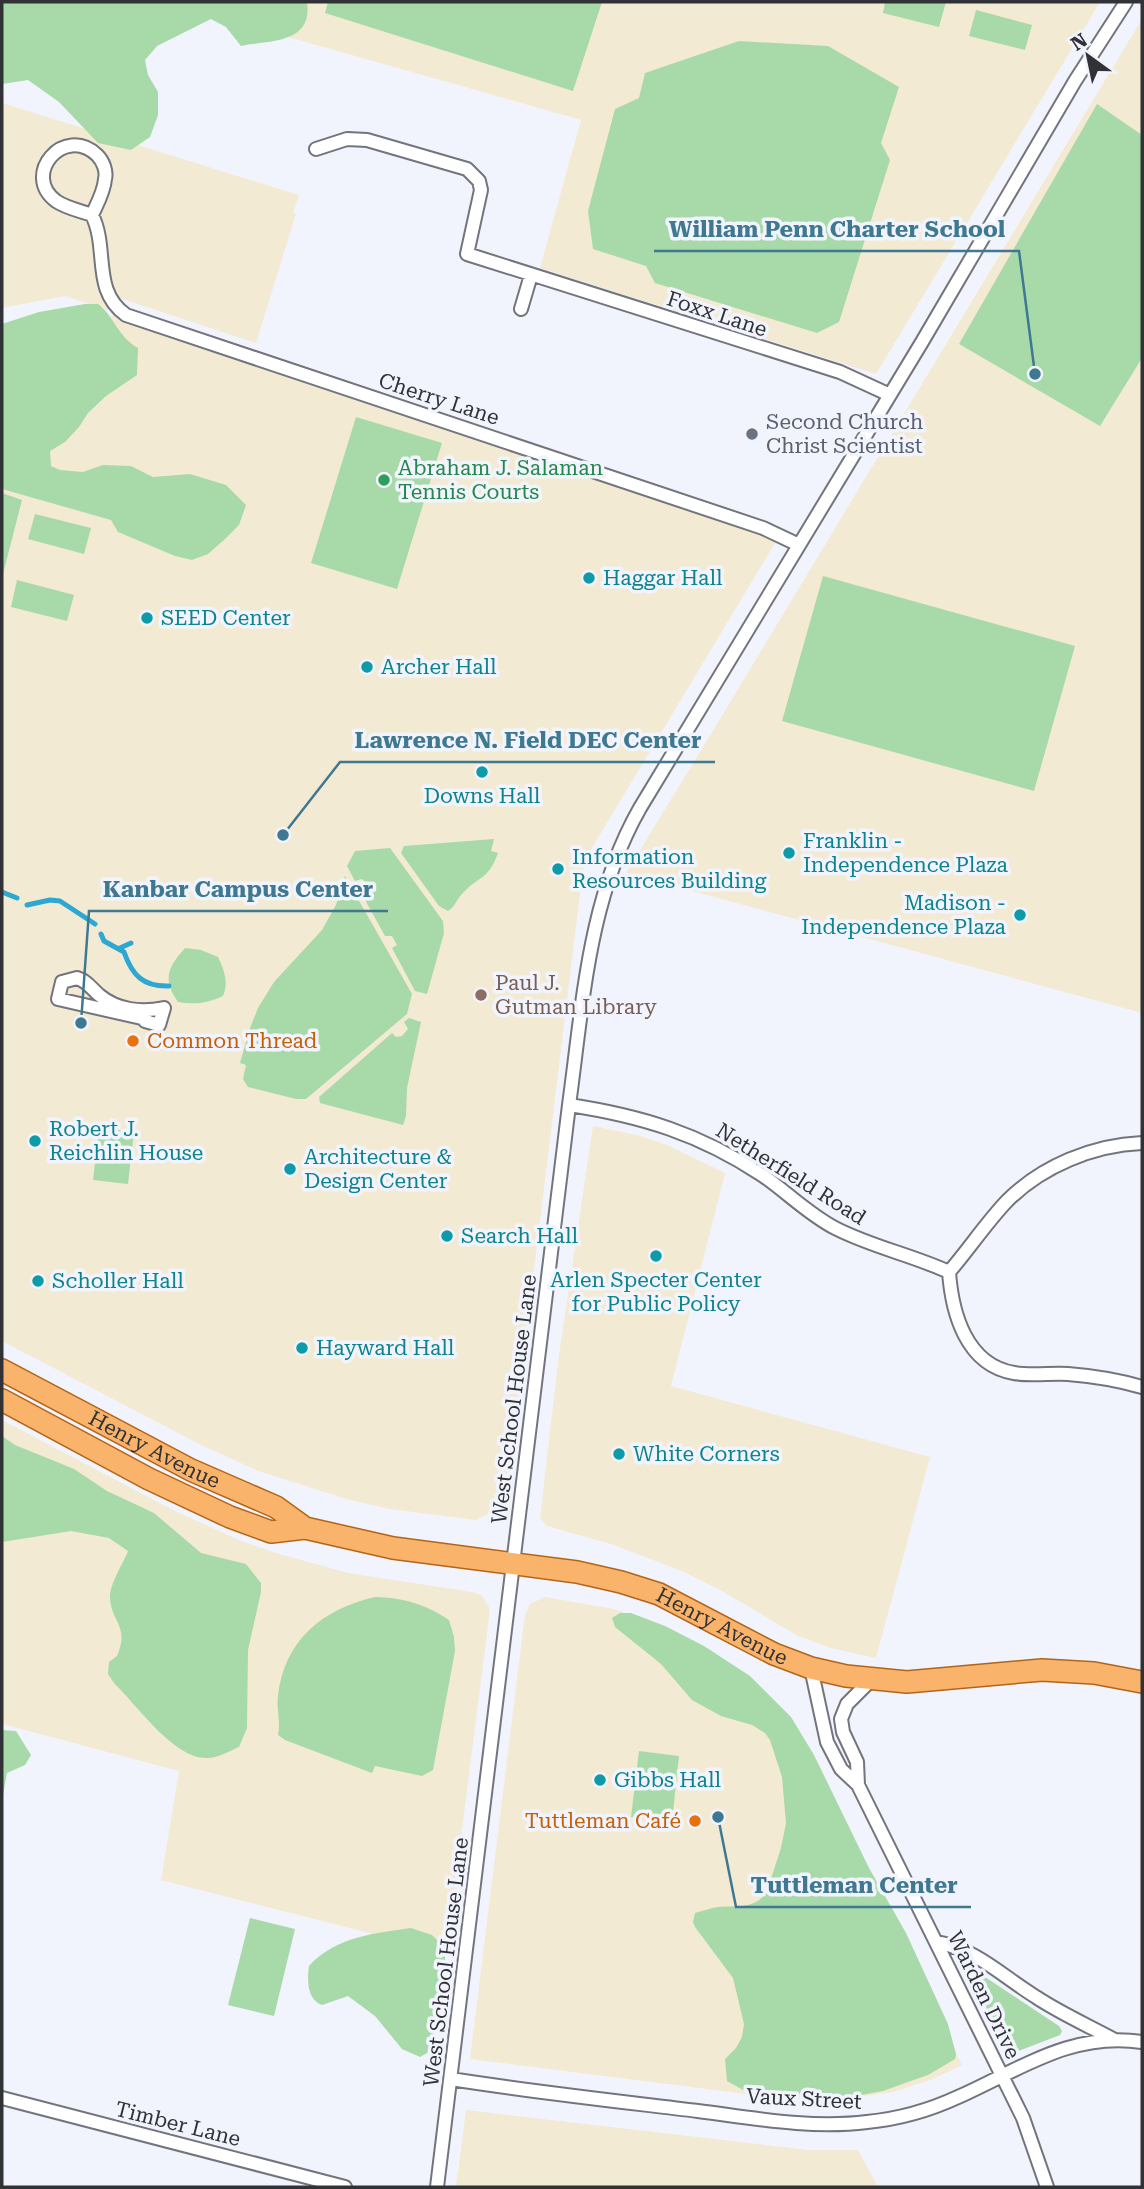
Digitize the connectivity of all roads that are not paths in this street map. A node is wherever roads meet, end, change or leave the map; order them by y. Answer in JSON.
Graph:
{"nodes":[{"id":1,"x":1126,"y":2,"type":"edge"},
{"id":2,"x":316,"y":149,"type":"dead end"},
{"id":3,"x":92,"y":215,"type":"junction"},
{"id":4,"x":531,"y":275,"type":"junction"},
{"id":5,"x":521,"y":309,"type":"dead end"},
{"id":6,"x":890,"y":395,"type":"junction"},
{"id":7,"x":799,"y":545,"type":"junction"},
{"id":8,"x":65,"y":1001,"type":"joint"},
{"id":9,"x":569,"y":1105,"type":"junction"},
{"id":10,"x":1142,"y":1143,"type":"edge"},
{"id":11,"x":949,"y":1272,"type":"junction"},
{"id":12,"x":2,"y":1370,"type":"edge"},
{"id":13,"x":1142,"y":1387,"type":"edge"},
{"id":14,"x":2,"y":1400,"type":"edge"},
{"id":15,"x":305,"y":1528,"type":"junction"},
{"id":16,"x":513,"y":1563,"type":"junction"},
{"id":17,"x":811,"y":1668,"type":"junction"},
{"id":18,"x":871,"y":1680,"type":"junction"},
{"id":19,"x":1142,"y":1682,"type":"edge"},
{"id":20,"x":858,"y":1785,"type":"junction"},
{"id":21,"x":936,"y":1942,"type":"junction"},
{"id":22,"x":1113,"y":2039,"type":"junction"},
{"id":23,"x":1142,"y":2042,"type":"edge"},
{"id":24,"x":1002,"y":2076,"type":"junction"},
{"id":25,"x":451,"y":2079,"type":"junction"},
{"id":26,"x":2,"y":2098,"type":"edge"},
{"id":27,"x":345,"y":2187,"type":"edge"},
{"id":28,"x":437,"y":2187,"type":"edge"},
{"id":29,"x":1047,"y":2187,"type":"edge"}],
"edges":[{"from":1,"to":6,"type":"street","name":"West School House Lane"},
{"from":2,"to":4,"type":"street","name":"Foxx Lane"},
{"from":3,"to":3,"type":"street"},
{"from":3,"to":7,"type":"street","name":"Cherry Lane"},
{"from":4,"to":5,"type":"street"},
{"from":4,"to":6,"type":"street","name":"Foxx Lane"},
{"from":6,"to":7,"type":"street","name":"West School House Lane"},
{"from":7,"to":9,"type":"street","name":"West School House Lane"},
{"from":8,"to":8,"type":"street"},
{"from":9,"to":11,"type":"street","name":"Netherfield Road"},
{"from":9,"to":16,"type":"street","name":"West School House Lane"},
{"from":10,"to":11,"type":"street"},
{"from":11,"to":13,"type":"street"},
{"from":12,"to":15,"type":"main road","name":"Henry Avenue"},
{"from":14,"to":15,"type":"main road","name":"Henry Avenue"},
{"from":15,"to":16,"type":"main road","name":"Henry Avenue"},
{"from":16,"to":17,"type":"main road","name":"Henry Avenue"},
{"from":16,"to":25,"type":"street","name":"West School House Lane"},
{"from":17,"to":18,"type":"main road","name":"Henry Avenue"},
{"from":17,"to":20,"type":"street","name":"Warden Drive"},
{"from":18,"to":19,"type":"main road","name":"Henry Avenue"},
{"from":18,"to":20,"type":"street","name":"Warden Drive"},
{"from":20,"to":21,"type":"street","name":"Warden Drive"},
{"from":21,"to":22,"type":"street"},
{"from":21,"to":24,"type":"street","name":"Warden Drive"},
{"from":22,"to":23,"type":"street","name":"Vaux Street"},
{"from":22,"to":24,"type":"street","name":"Vaux Street"},
{"from":24,"to":25,"type":"street","name":"Vaux Street"},
{"from":24,"to":29,"type":"street","name":"Warden Drive"},
{"from":25,"to":28,"type":"street","name":"West School House Lane"},
{"from":26,"to":27,"type":"street","name":"Timber Lane"}]}
